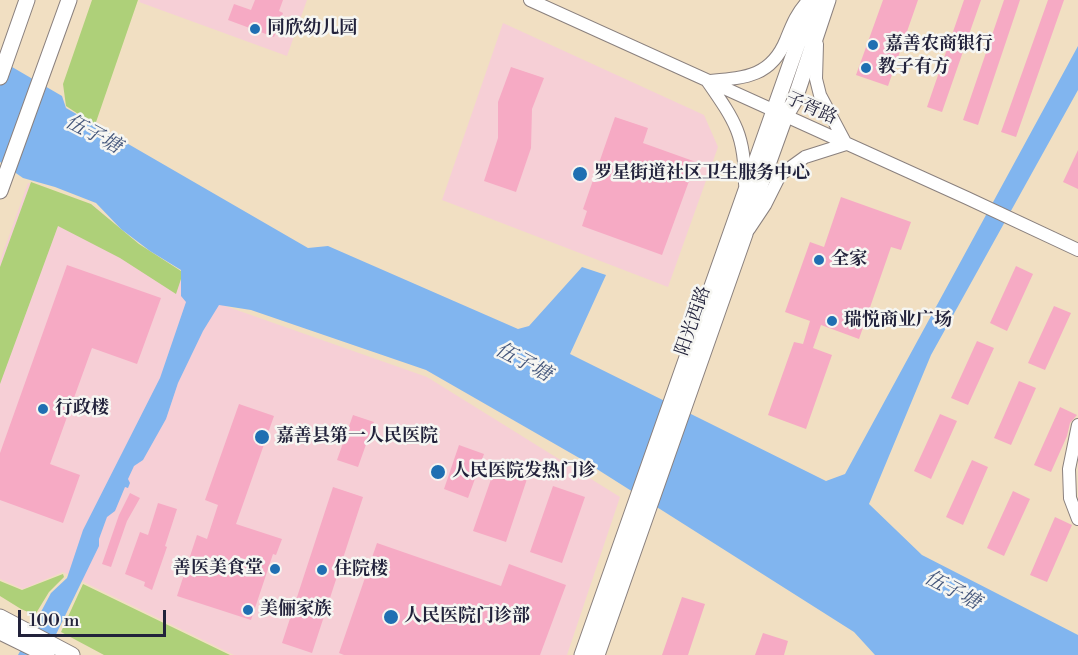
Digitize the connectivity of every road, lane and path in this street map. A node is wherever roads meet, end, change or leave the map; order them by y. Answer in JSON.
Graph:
{"nodes":[{"id":1,"x":27,"y":0,"type":"edge"},
{"id":2,"x":69,"y":0,"type":"edge"},
{"id":3,"x":530,"y":0,"type":"edge"},
{"id":4,"x":811,"y":0,"type":"edge"},
{"id":5,"x":828,"y":0,"type":"edge"},
{"id":6,"x":817,"y":34,"type":"junction"},
{"id":7,"x":0,"y":77,"type":"edge"},
{"id":8,"x":708,"y":81,"type":"junction"},
{"id":9,"x":779,"y":114,"type":"junction"},
{"id":10,"x":846,"y":144,"type":"junction"},
{"id":11,"x":3,"y":184,"type":"edge"},
{"id":12,"x":744,"y":192,"type":"junction"},
{"id":13,"x":745,"y":234,"type":"junction"},
{"id":14,"x":1078,"y":250,"type":"edge"},
{"id":15,"x":684,"y":390,"type":"junction"},
{"id":16,"x":1078,"y":424,"type":"edge"},
{"id":17,"x":1078,"y":519,"type":"edge"},
{"id":18,"x":638,"y":521,"type":"junction"},
{"id":19,"x":0,"y":617,"type":"edge"},
{"id":20,"x":0,"y":632,"type":"edge"},
{"id":21,"x":19,"y":635,"type":"junction"},
{"id":22,"x":67,"y":653,"type":"edge"},
{"id":23,"x":47,"y":655,"type":"edge"},
{"id":24,"x":582,"y":655,"type":"edge"},
{"id":25,"x":597,"y":655,"type":"edge"}],
"edges":[{"from":1,"to":7,"type":"main road"},
{"from":2,"to":11,"type":"main road"},
{"from":3,"to":8,"type":"street","name":"子胥路"},
{"from":4,"to":8,"type":"street"},
{"from":4,"to":9,"type":"main road","name":"阳光西路"},
{"from":5,"to":6,"type":"main road","name":"阳光西路"},
{"from":6,"to":9,"type":"main road","name":"阳光西路"},
{"from":6,"to":10,"type":"street"},
{"from":8,"to":9,"type":"street","name":"子胥路"},
{"from":8,"to":12,"type":"street"},
{"from":9,"to":10,"type":"street","name":"子胥路"},
{"from":9,"to":12,"type":"main road","name":"阳光西路"},
{"from":9,"to":13,"type":"main road","name":"阳光西路"},
{"from":10,"to":13,"type":"street"},
{"from":10,"to":14,"type":"street","name":"子胥路"},
{"from":12,"to":15,"type":"main road","name":"阳光西路"},
{"from":13,"to":15,"type":"main road","name":"阳光西路"},
{"from":15,"to":18,"type":"main road","name":"阳光西路"},
{"from":16,"to":17,"type":"street"},
{"from":18,"to":24,"type":"main road","name":"阳光西路"},
{"from":18,"to":25,"type":"main road","name":"阳光西路"},
{"from":19,"to":21,"type":"main road"},
{"from":20,"to":21,"type":"main road"},
{"from":21,"to":22,"type":"main road"},
{"from":21,"to":23,"type":"main road"}]}
